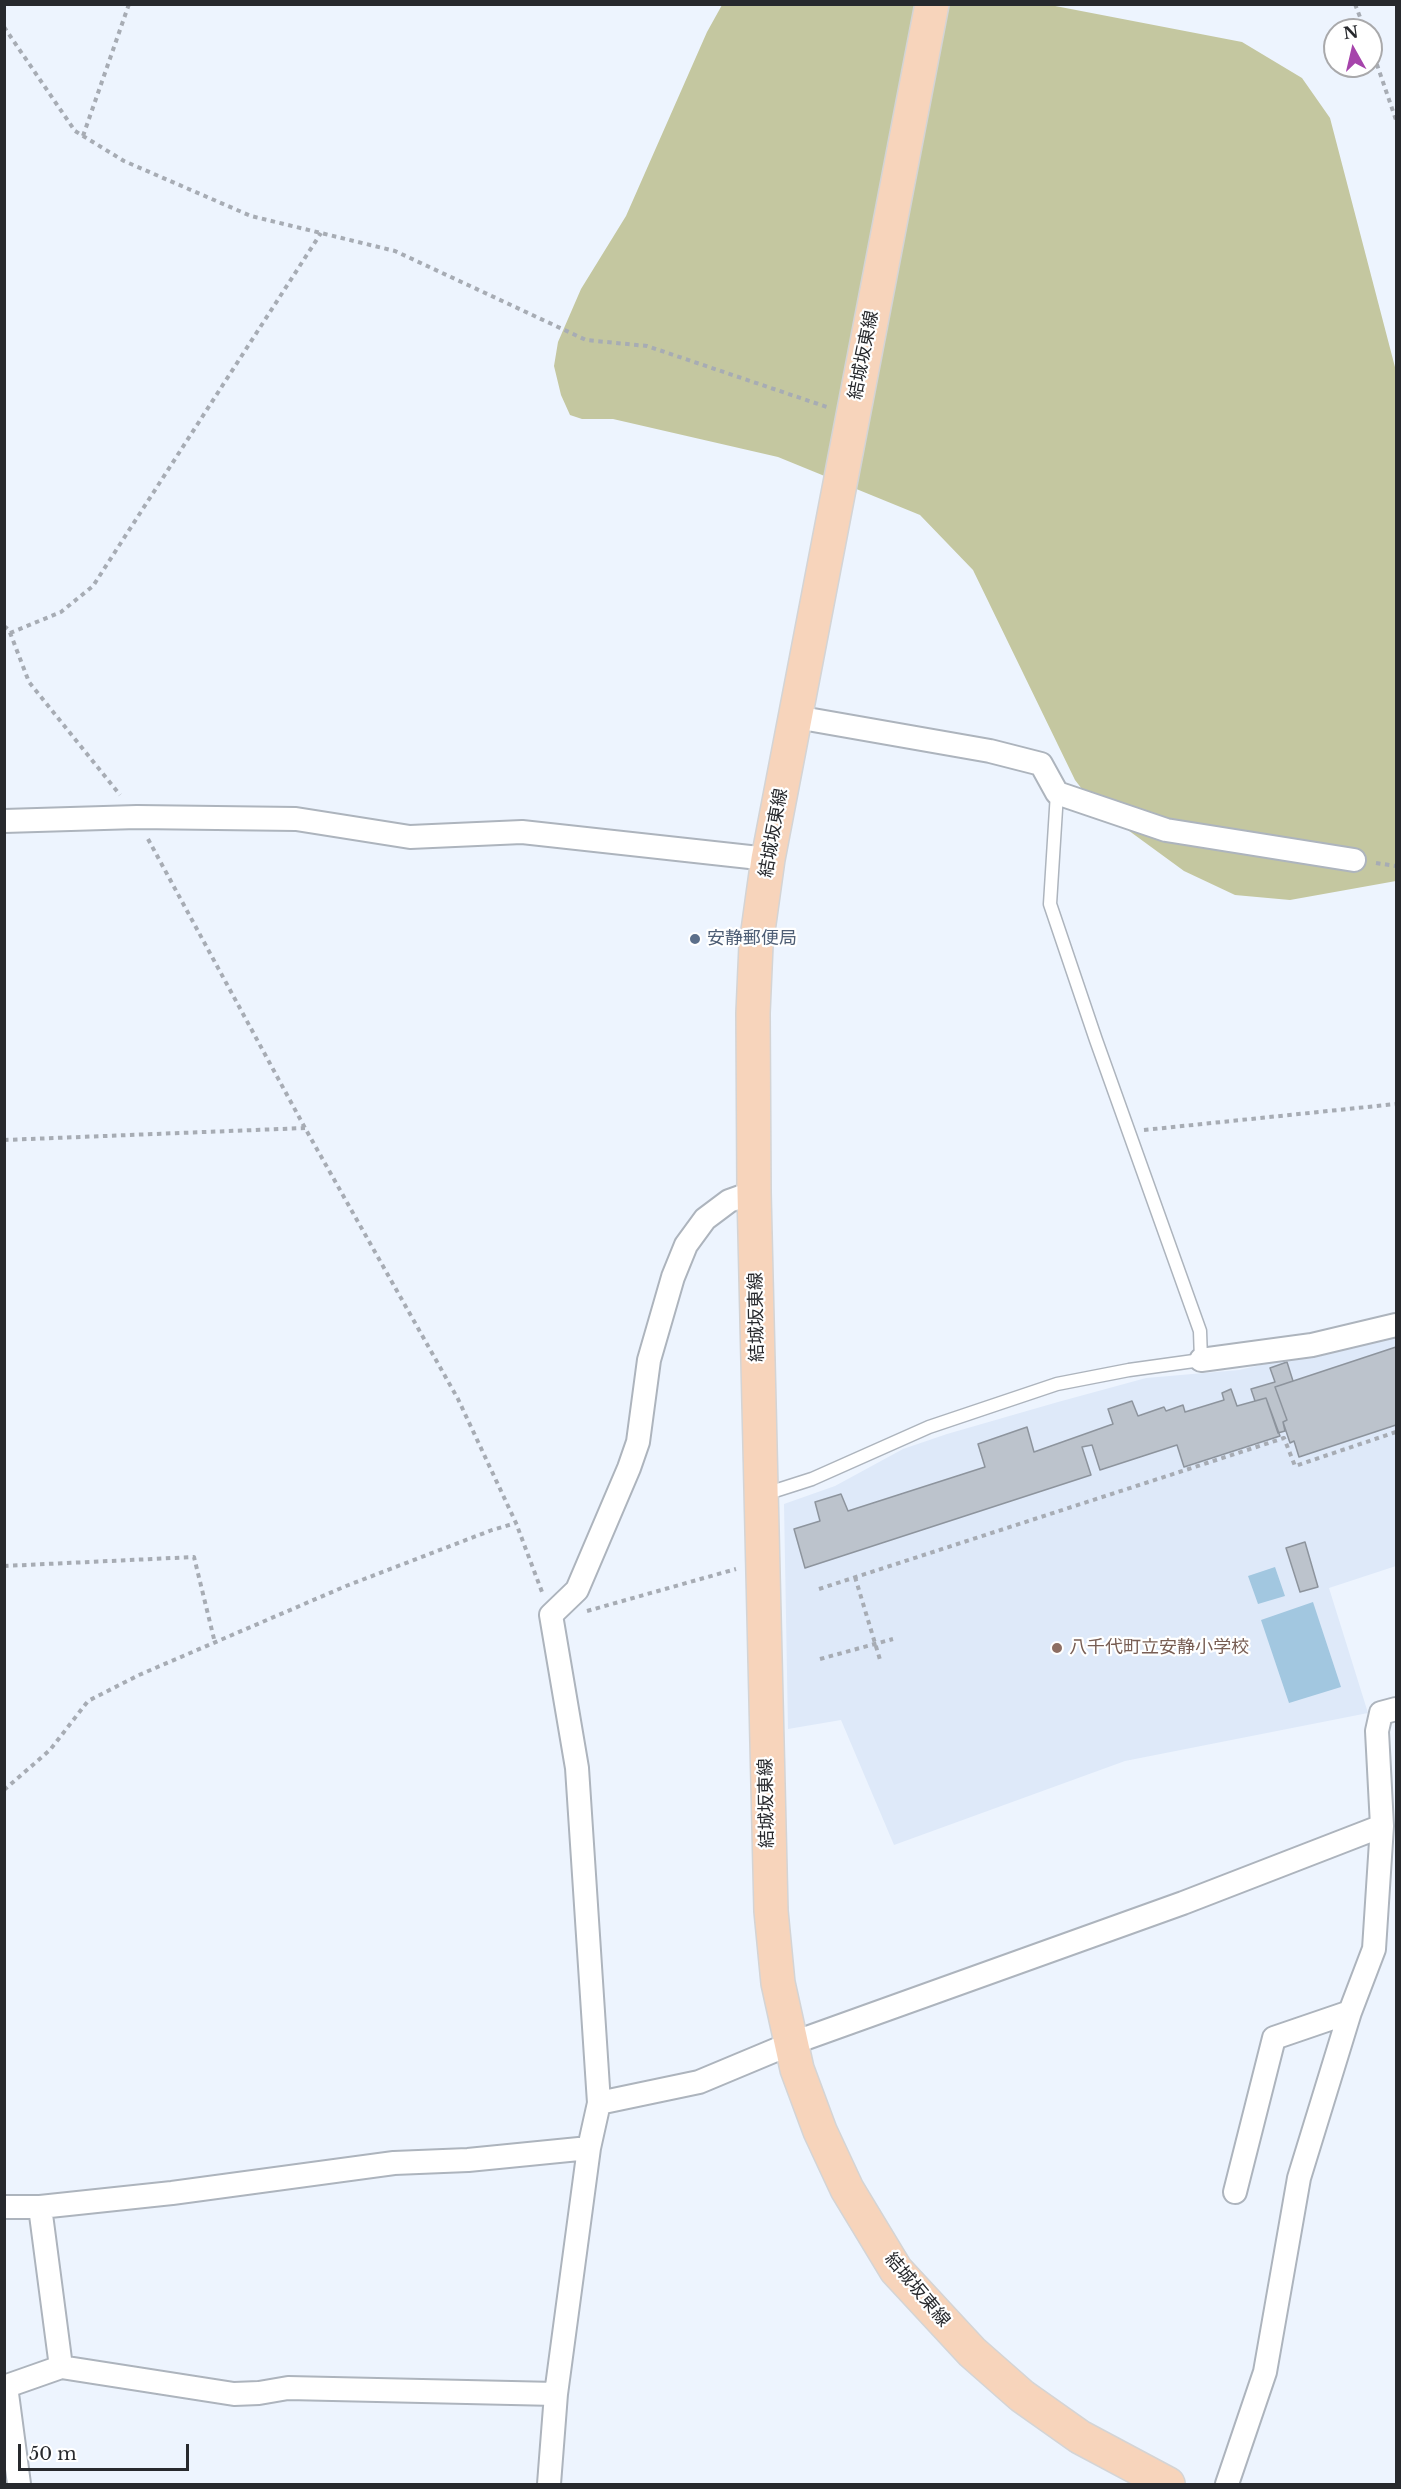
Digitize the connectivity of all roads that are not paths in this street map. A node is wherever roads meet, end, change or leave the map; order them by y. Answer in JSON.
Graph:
{"nodes":[{"id":1,"x":932,"y":4,"type":"edge"},
{"id":2,"x":796,"y":717,"type":"junction"},
{"id":3,"x":1057,"y":793,"type":"junction"},
{"id":4,"x":4,"y":821,"type":"edge"},
{"id":5,"x":768,"y":859,"type":"junction"},
{"id":6,"x":1354,"y":860,"type":"dead end"},
{"id":7,"x":754,"y":1192,"type":"junction"},
{"id":8,"x":1396,"y":1325,"type":"edge"},
{"id":9,"x":1201,"y":1359,"type":"junction"},
{"id":10,"x":761,"y":1495,"type":"junction"},
{"id":11,"x":1396,"y":1709,"type":"edge"},
{"id":12,"x":1382,"y":1826,"type":"junction"},
{"id":13,"x":1350,"y":2012,"type":"junction"},
{"id":14,"x":790,"y":2044,"type":"junction"},
{"id":15,"x":599,"y":2103,"type":"junction"},
{"id":16,"x":590,"y":2148,"type":"junction"},
{"id":17,"x":1235,"y":2192,"type":"dead end"},
{"id":18,"x":4,"y":2207,"type":"edge"},
{"id":19,"x":40,"y":2207,"type":"junction"},
{"id":20,"x":61,"y":2367,"type":"junction"},
{"id":21,"x":5,"y":2386,"type":"edge"},
{"id":22,"x":556,"y":2394,"type":"junction"},
{"id":23,"x":20,"y":2484,"type":"edge"},
{"id":24,"x":549,"y":2484,"type":"edge"},
{"id":25,"x":1168,"y":2484,"type":"edge"},
{"id":26,"x":1227,"y":2484,"type":"edge"}],
"edges":[{"from":1,"to":2,"type":"main road","name":"結城坂東線"},
{"from":2,"to":3,"type":"street"},
{"from":2,"to":5,"type":"main road","name":"結城坂東線"},
{"from":3,"to":6,"type":"street"},
{"from":3,"to":9,"type":"lane"},
{"from":4,"to":5,"type":"street"},
{"from":5,"to":7,"type":"main road","name":"結城坂東線"},
{"from":7,"to":10,"type":"main road","name":"結城坂東線"},
{"from":7,"to":15,"type":"street"},
{"from":8,"to":9,"type":"street"},
{"from":9,"to":10,"type":"lane"},
{"from":10,"to":14,"type":"main road","name":"結城坂東線"},
{"from":11,"to":12,"type":"street"},
{"from":12,"to":13,"type":"street"},
{"from":12,"to":14,"type":"street"},
{"from":13,"to":17,"type":"street"},
{"from":13,"to":26,"type":"street"},
{"from":14,"to":15,"type":"street"},
{"from":14,"to":25,"type":"main road","name":"結城坂東線"},
{"from":15,"to":16,"type":"street"},
{"from":16,"to":19,"type":"street"},
{"from":16,"to":22,"type":"street"},
{"from":18,"to":19,"type":"street"},
{"from":19,"to":20,"type":"street"},
{"from":20,"to":21,"type":"street"},
{"from":20,"to":22,"type":"street"},
{"from":21,"to":23,"type":"street"},
{"from":22,"to":24,"type":"street"}]}
